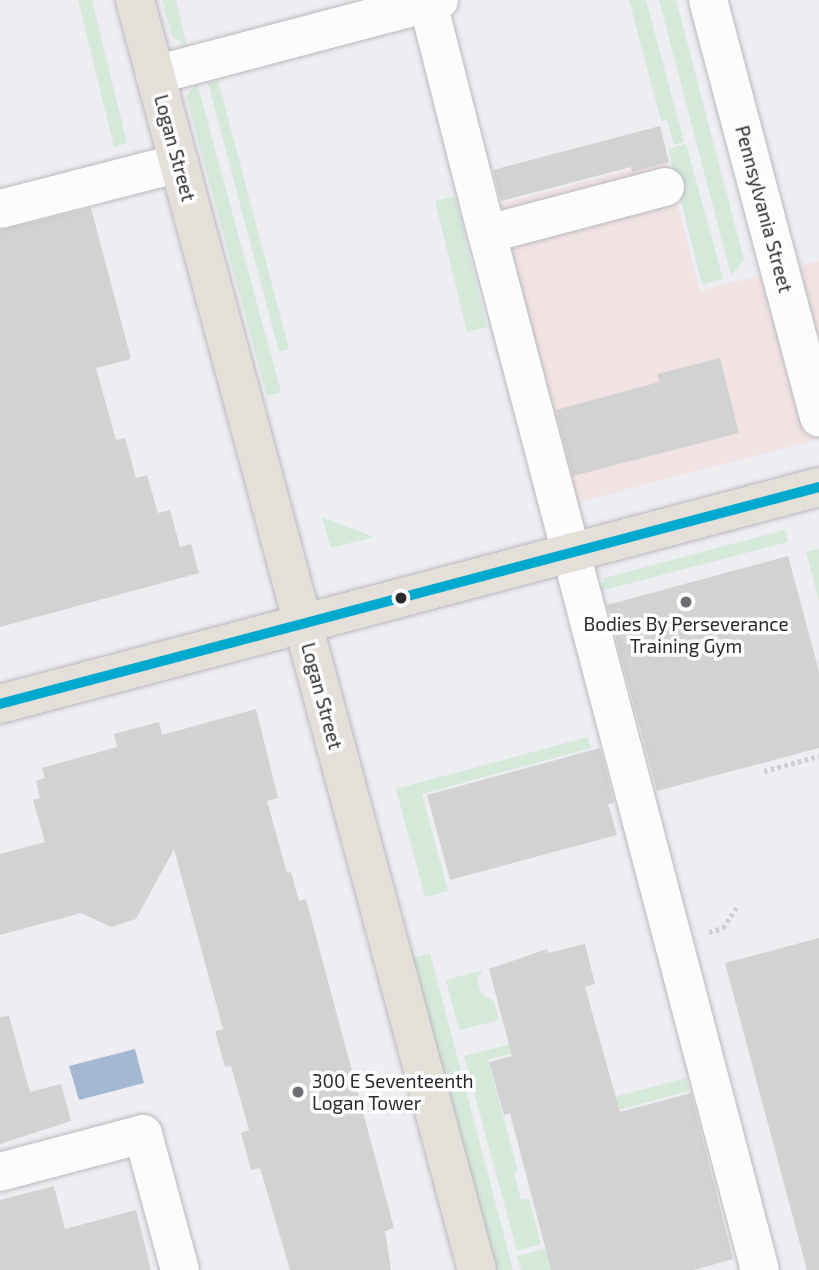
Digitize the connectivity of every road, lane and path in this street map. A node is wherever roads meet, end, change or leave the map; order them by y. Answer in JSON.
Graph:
{"nodes":[{"id":1,"x":135,"y":0,"type":"edge"},
{"id":2,"x":708,"y":0,"type":"edge"},
{"id":3,"x":434,"y":1,"type":"edge"},
{"id":4,"x":155,"y":75,"type":"junction"},
{"id":5,"x":179,"y":163,"type":"junction"},
{"id":6,"x":665,"y":187,"type":"dead end"},
{"id":7,"x":0,"y":209,"type":"edge"},
{"id":8,"x":487,"y":234,"type":"junction"},
{"id":9,"x":819,"y":417,"type":"edge"},
{"id":10,"x":819,"y":486,"type":"edge"},
{"id":11,"x":571,"y":552,"type":"junction"},
{"id":12,"x":303,"y":624,"type":"junction"},
{"id":13,"x":0,"y":704,"type":"edge"},
{"id":14,"x":819,"y":756,"type":"edge"},
{"id":15,"x":764,"y":771,"type":"dead end"},
{"id":16,"x":736,"y":908,"type":"dead end"},
{"id":17,"x":705,"y":933,"type":"dead end"},
{"id":18,"x":0,"y":1172,"type":"edge"},
{"id":19,"x":180,"y":1270,"type":"edge"},
{"id":20,"x":477,"y":1270,"type":"edge"},
{"id":21,"x":760,"y":1270,"type":"edge"}],
"edges":[{"from":1,"to":4,"type":"main road","name":"Logan Street"},
{"from":2,"to":9,"type":"street","name":"Pennsylvania Street"},
{"from":3,"to":4,"type":"street"},
{"from":3,"to":8,"type":"street"},
{"from":4,"to":5,"type":"main road","name":"Logan Street"},
{"from":5,"to":7,"type":"street"},
{"from":5,"to":12,"type":"main road","name":"Logan Street"},
{"from":6,"to":8,"type":"street"},
{"from":8,"to":11,"type":"street"},
{"from":10,"to":11,"type":"main road"},
{"from":11,"to":12,"type":"main road"},
{"from":11,"to":21,"type":"street"},
{"from":12,"to":13,"type":"main road"},
{"from":12,"to":20,"type":"main road","name":"Logan Street"},
{"from":14,"to":15,"type":"path"},
{"from":16,"to":17,"type":"path"},
{"from":18,"to":19,"type":"street"}]}
